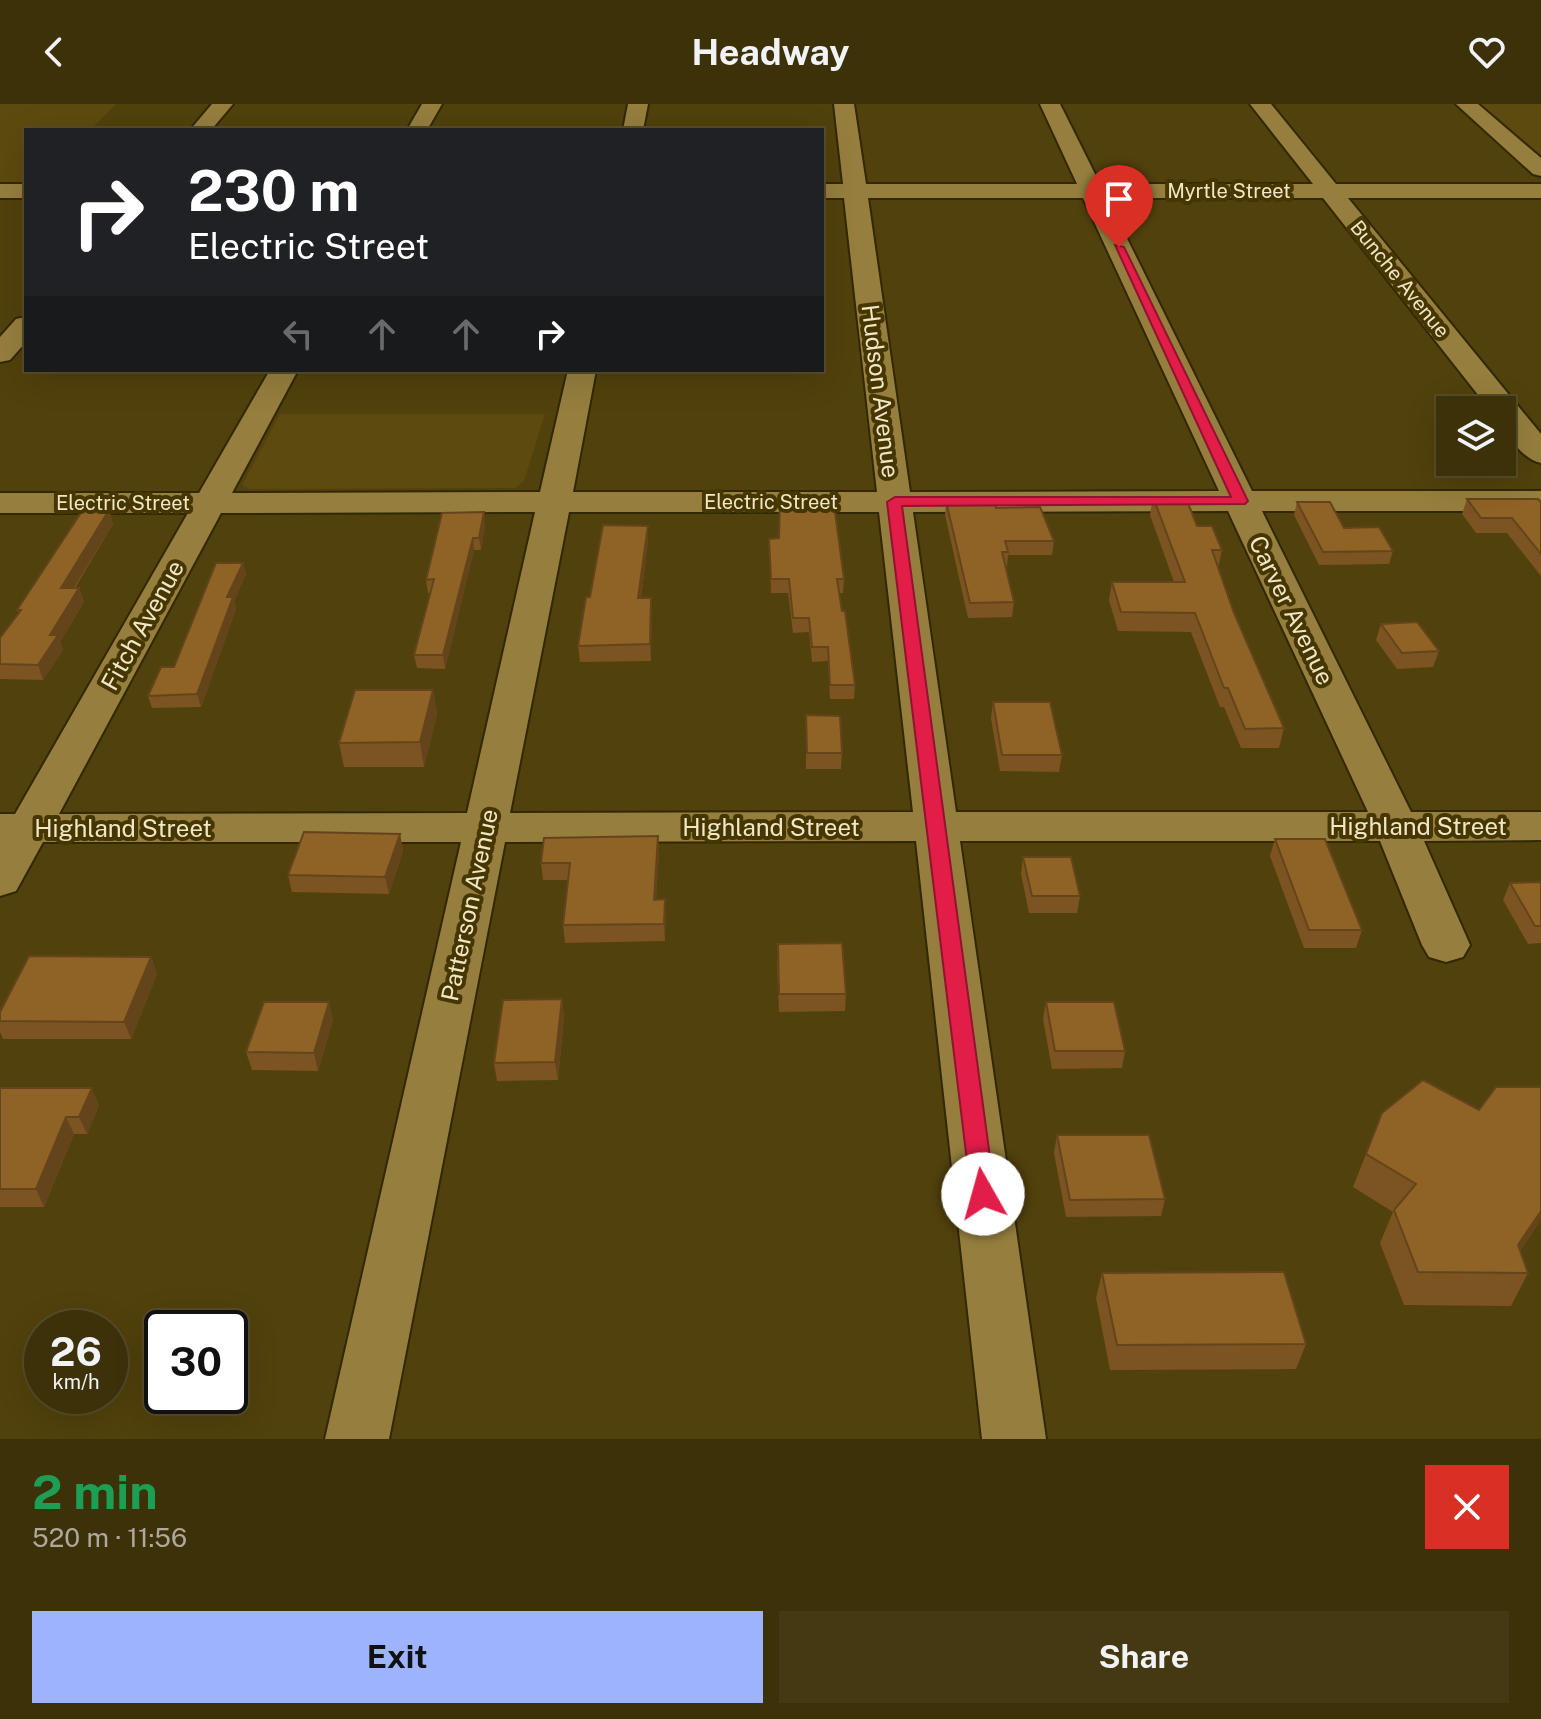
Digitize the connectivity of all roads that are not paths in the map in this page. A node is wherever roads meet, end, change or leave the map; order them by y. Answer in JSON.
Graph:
{"nodes":[{"id":1,"x":223,"y":104,"type":"edge"},
{"id":2,"x":432,"y":104,"type":"edge"},
{"id":3,"x":638,"y":104,"type":"edge"},
{"id":4,"x":844,"y":104,"type":"edge"},
{"id":5,"x":1050,"y":104,"type":"edge"},
{"id":6,"x":1260,"y":104,"type":"edge"},
{"id":7,"x":1466,"y":104,"type":"edge"},
{"id":8,"x":202,"y":128,"type":"edge"},
{"id":9,"x":418,"y":128,"type":"edge"},
{"id":10,"x":633,"y":128,"type":"edge"},
{"id":11,"x":1541,"y":169,"type":"edge"},
{"id":12,"x":0,"y":191,"type":"edge"},
{"id":13,"x":24,"y":191,"type":"edge"},
{"id":14,"x":838,"y":191,"type":"edge"},
{"id":15,"x":1092,"y":191,"type":"junction"},
{"id":16,"x":1330,"y":191,"type":"junction"},
{"id":17,"x":1541,"y":191,"type":"edge"},
{"id":18,"x":24,"y":327,"type":"edge"},
{"id":19,"x":0,"y":354,"type":"edge"},
{"id":20,"x":283,"y":372,"type":"edge"},
{"id":21,"x":582,"y":372,"type":"edge"},
{"id":22,"x":1541,"y":454,"type":"edge"},
{"id":23,"x":1240,"y":501,"type":"junction"},
{"id":24,"x":1541,"y":501,"type":"edge"},
{"id":25,"x":554,"y":502,"type":"junction"},
{"id":26,"x":895,"y":502,"type":"junction"},
{"id":27,"x":0,"y":503,"type":"edge"},
{"id":28,"x":210,"y":503,"type":"junction"},
{"id":29,"x":1396,"y":826,"type":"junction"},
{"id":30,"x":1541,"y":826,"type":"edge"},
{"id":31,"x":486,"y":827,"type":"junction"},
{"id":32,"x":936,"y":827,"type":"junction"},
{"id":33,"x":14,"y":828,"type":"edge"},
{"id":34,"x":0,"y":880,"type":"edge"},
{"id":35,"x":1446,"y":945,"type":"dead end"},
{"id":36,"x":357,"y":1439,"type":"edge"},
{"id":37,"x":1014,"y":1439,"type":"edge"}],
"edges":[{"from":1,"to":8,"type":"street"},
{"from":2,"to":9,"type":"street"},
{"from":3,"to":10,"type":"street"},
{"from":4,"to":14,"type":"street","name":"Hudson Avenue"},
{"from":5,"to":15,"type":"street","name":"Carver Avenue"},
{"from":6,"to":16,"type":"street","name":"Bunche Avenue"},
{"from":7,"to":11,"type":"street"},
{"from":12,"to":13,"type":"street"},
{"from":14,"to":15,"type":"street","name":"Myrtle Street"},
{"from":14,"to":26,"type":"street","name":"Hudson Avenue"},
{"from":15,"to":16,"type":"street","name":"Myrtle Street"},
{"from":15,"to":23,"type":"street","name":"Carver Avenue"},
{"from":16,"to":17,"type":"street","name":"Myrtle Street"},
{"from":16,"to":22,"type":"street","name":"Bunche Avenue"},
{"from":18,"to":19,"type":"street"},
{"from":20,"to":28,"type":"street","name":"Fitch Avenue"},
{"from":21,"to":25,"type":"street","name":"Patterson Avenue"},
{"from":23,"to":24,"type":"street","name":"Electric Street"},
{"from":23,"to":26,"type":"street","name":"Electric Street"},
{"from":23,"to":29,"type":"street","name":"Carver Avenue"},
{"from":25,"to":26,"type":"street","name":"Electric Street"},
{"from":25,"to":28,"type":"street","name":"Electric Street"},
{"from":25,"to":31,"type":"street","name":"Patterson Avenue"},
{"from":26,"to":32,"type":"street","name":"Hudson Avenue"},
{"from":27,"to":28,"type":"street","name":"Electric Street"},
{"from":28,"to":33,"type":"street","name":"Fitch Avenue"},
{"from":29,"to":30,"type":"street","name":"Highland Street"},
{"from":29,"to":32,"type":"street","name":"Highland Street"},
{"from":29,"to":35,"type":"street","name":"Carver Avenue"},
{"from":31,"to":32,"type":"street","name":"Highland Street"},
{"from":31,"to":33,"type":"street","name":"Highland Street"},
{"from":31,"to":36,"type":"street","name":"Patterson Avenue"},
{"from":32,"to":37,"type":"street","name":"Hudson Avenue"},
{"from":33,"to":34,"type":"street","name":"Fitch Avenue"}]}
